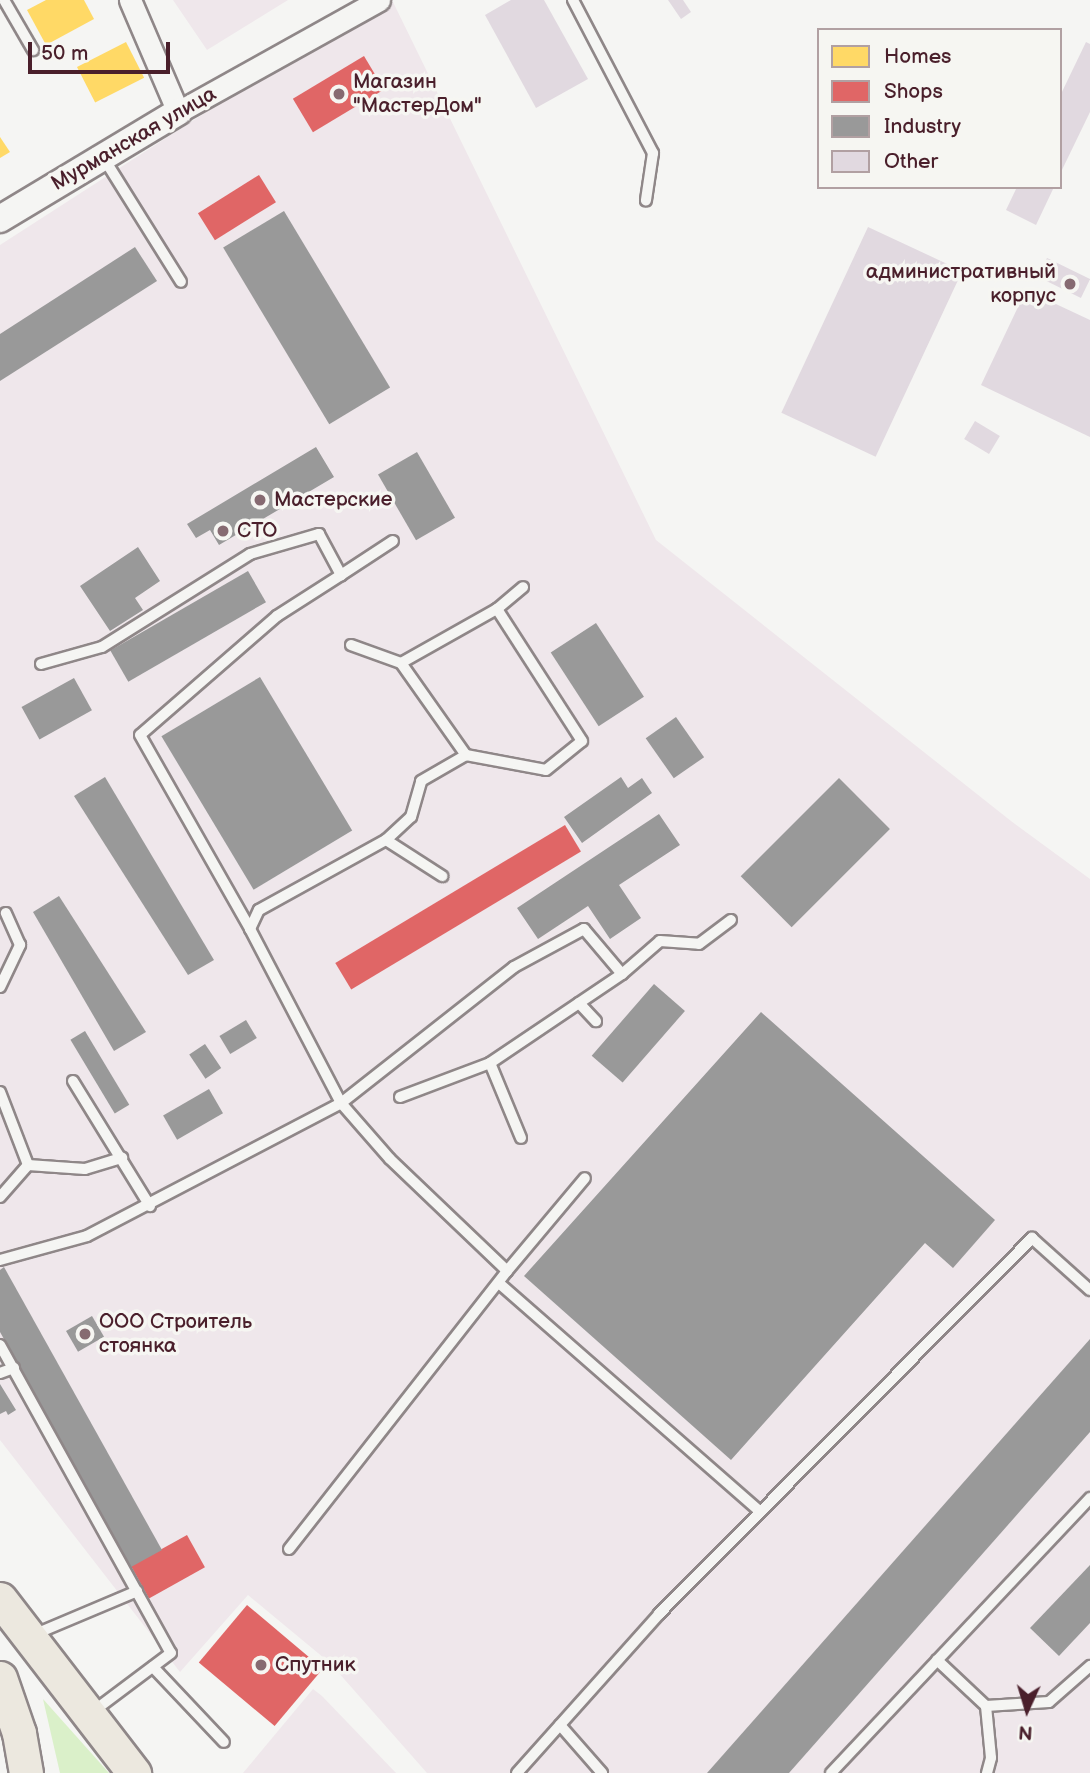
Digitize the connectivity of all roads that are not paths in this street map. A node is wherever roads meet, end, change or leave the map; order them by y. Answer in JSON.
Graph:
{"nodes":[{"id":1,"x":4,"y":0,"type":"edge"},
{"id":2,"x":130,"y":0,"type":"edge"},
{"id":3,"x":379,"y":0,"type":"edge"},
{"id":4,"x":573,"y":0,"type":"edge"},
{"id":5,"x":33,"y":50,"type":"dead end"},
{"id":6,"x":178,"y":112,"type":"junction"},
{"id":7,"x":103,"y":157,"type":"junction"},
{"id":8,"x":646,"y":200,"type":"dead end"},
{"id":9,"x":0,"y":219,"type":"edge"},
{"id":10,"x":181,"y":282,"type":"dead end"},
{"id":11,"x":393,"y":541,"type":"dead end"},
{"id":12,"x":341,"y":575,"type":"junction"},
{"id":13,"x":523,"y":587,"type":"dead end"},
{"id":14,"x":497,"y":609,"type":"junction"},
{"id":15,"x":351,"y":645,"type":"dead end"},
{"id":16,"x":401,"y":663,"type":"junction"},
{"id":17,"x":41,"y":664,"type":"dead end"},
{"id":18,"x":466,"y":755,"type":"junction"},
{"id":19,"x":386,"y":840,"type":"junction"},
{"id":20,"x":442,"y":876,"type":"dead end"},
{"id":21,"x":6,"y":914,"type":"dead end"},
{"id":22,"x":731,"y":920,"type":"dead end"},
{"id":23,"x":250,"y":929,"type":"junction"},
{"id":24,"x":622,"y":974,"type":"junction"},
{"id":25,"x":0,"y":987,"type":"edge"},
{"id":26,"x":579,"y":1003,"type":"junction"},
{"id":27,"x":596,"y":1021,"type":"dead end"},
{"id":28,"x":490,"y":1063,"type":"junction"},
{"id":29,"x":73,"y":1081,"type":"dead end"},
{"id":30,"x":0,"y":1092,"type":"edge"},
{"id":31,"x":401,"y":1097,"type":"dead end"},
{"id":32,"x":341,"y":1103,"type":"junction"},
{"id":33,"x":521,"y":1138,"type":"dead end"},
{"id":34,"x":122,"y":1158,"type":"junction"},
{"id":35,"x":27,"y":1165,"type":"junction"},
{"id":36,"x":585,"y":1178,"type":"dead end"},
{"id":37,"x":0,"y":1197,"type":"edge"},
{"id":38,"x":150,"y":1206,"type":"junction"},
{"id":39,"x":0,"y":1260,"type":"edge"},
{"id":40,"x":507,"y":1271,"type":"junction"},
{"id":41,"x":500,"y":1284,"type":"junction"},
{"id":42,"x":1090,"y":1290,"type":"edge"},
{"id":43,"x":0,"y":1345,"type":"edge"},
{"id":44,"x":14,"y":1368,"type":"junction"},
{"id":45,"x":0,"y":1373,"type":"edge"},
{"id":46,"x":1090,"y":1498,"type":"edge"},
{"id":47,"x":759,"y":1511,"type":"junction"},
{"id":48,"x":289,"y":1549,"type":"dead end"},
{"id":49,"x":137,"y":1591,"type":"junction"},
{"id":50,"x":0,"y":1599,"type":"edge"},
{"id":51,"x":30,"y":1637,"type":"junction"},
{"id":52,"x":937,"y":1660,"type":"junction"},
{"id":53,"x":1090,"y":1666,"type":"edge"},
{"id":54,"x":153,"y":1667,"type":"junction"},
{"id":55,"x":0,"y":1678,"type":"edge"},
{"id":56,"x":986,"y":1706,"type":"junction"},
{"id":57,"x":89,"y":1715,"type":"junction"},
{"id":58,"x":560,"y":1725,"type":"junction"},
{"id":59,"x":224,"y":1742,"type":"dead end"},
{"id":60,"x":26,"y":1773,"type":"edge"},
{"id":61,"x":134,"y":1773,"type":"edge"},
{"id":62,"x":517,"y":1773,"type":"edge"},
{"id":63,"x":602,"y":1773,"type":"edge"},
{"id":64,"x":831,"y":1773,"type":"edge"},
{"id":65,"x":987,"y":1773,"type":"edge"}],
"edges":[{"from":1,"to":5,"type":"lane"},
{"from":2,"to":6,"type":"street"},
{"from":3,"to":6,"type":"street","name":"Мурманская улица"},
{"from":4,"to":8,"type":"lane"},
{"from":6,"to":7,"type":"street","name":"Мурманская улица"},
{"from":7,"to":9,"type":"street","name":"Мурманская улица"},
{"from":7,"to":10,"type":"lane"},
{"from":11,"to":12,"type":"lane"},
{"from":12,"to":17,"type":"lane"},
{"from":12,"to":23,"type":"lane"},
{"from":13,"to":14,"type":"lane"},
{"from":14,"to":16,"type":"lane"},
{"from":14,"to":18,"type":"lane"},
{"from":15,"to":16,"type":"lane"},
{"from":16,"to":18,"type":"lane"},
{"from":18,"to":19,"type":"lane"},
{"from":19,"to":20,"type":"lane"},
{"from":19,"to":23,"type":"lane"},
{"from":21,"to":25,"type":"lane"},
{"from":22,"to":24,"type":"lane"},
{"from":23,"to":32,"type":"lane"},
{"from":24,"to":26,"type":"lane"},
{"from":24,"to":32,"type":"lane"},
{"from":26,"to":27,"type":"lane"},
{"from":26,"to":28,"type":"lane"},
{"from":28,"to":31,"type":"lane"},
{"from":28,"to":33,"type":"lane"},
{"from":29,"to":34,"type":"lane"},
{"from":30,"to":35,"type":"lane"},
{"from":32,"to":38,"type":"lane"},
{"from":32,"to":40,"type":"lane"},
{"from":34,"to":35,"type":"lane"},
{"from":34,"to":38,"type":"lane"},
{"from":35,"to":37,"type":"lane"},
{"from":36,"to":40,"type":"lane"},
{"from":38,"to":39,"type":"lane"},
{"from":40,"to":41,"type":"lane"},
{"from":41,"to":47,"type":"lane"},
{"from":41,"to":48,"type":"lane"},
{"from":42,"to":47,"type":"lane"},
{"from":43,"to":44,"type":"lane"},
{"from":44,"to":45,"type":"lane"},
{"from":44,"to":49,"type":"lane"},
{"from":46,"to":52,"type":"lane"},
{"from":47,"to":58,"type":"lane"},
{"from":49,"to":51,"type":"lane"},
{"from":49,"to":54,"type":"lane"},
{"from":50,"to":51,"type":"main road"},
{"from":51,"to":57,"type":"main road"},
{"from":52,"to":56,"type":"lane"},
{"from":52,"to":64,"type":"lane"},
{"from":53,"to":56,"type":"lane"},
{"from":54,"to":57,"type":"lane"},
{"from":54,"to":59,"type":"lane"},
{"from":55,"to":60,"type":"main road"},
{"from":56,"to":65,"type":"lane"},
{"from":57,"to":61,"type":"main road"},
{"from":58,"to":62,"type":"lane"},
{"from":58,"to":63,"type":"lane"}]}
